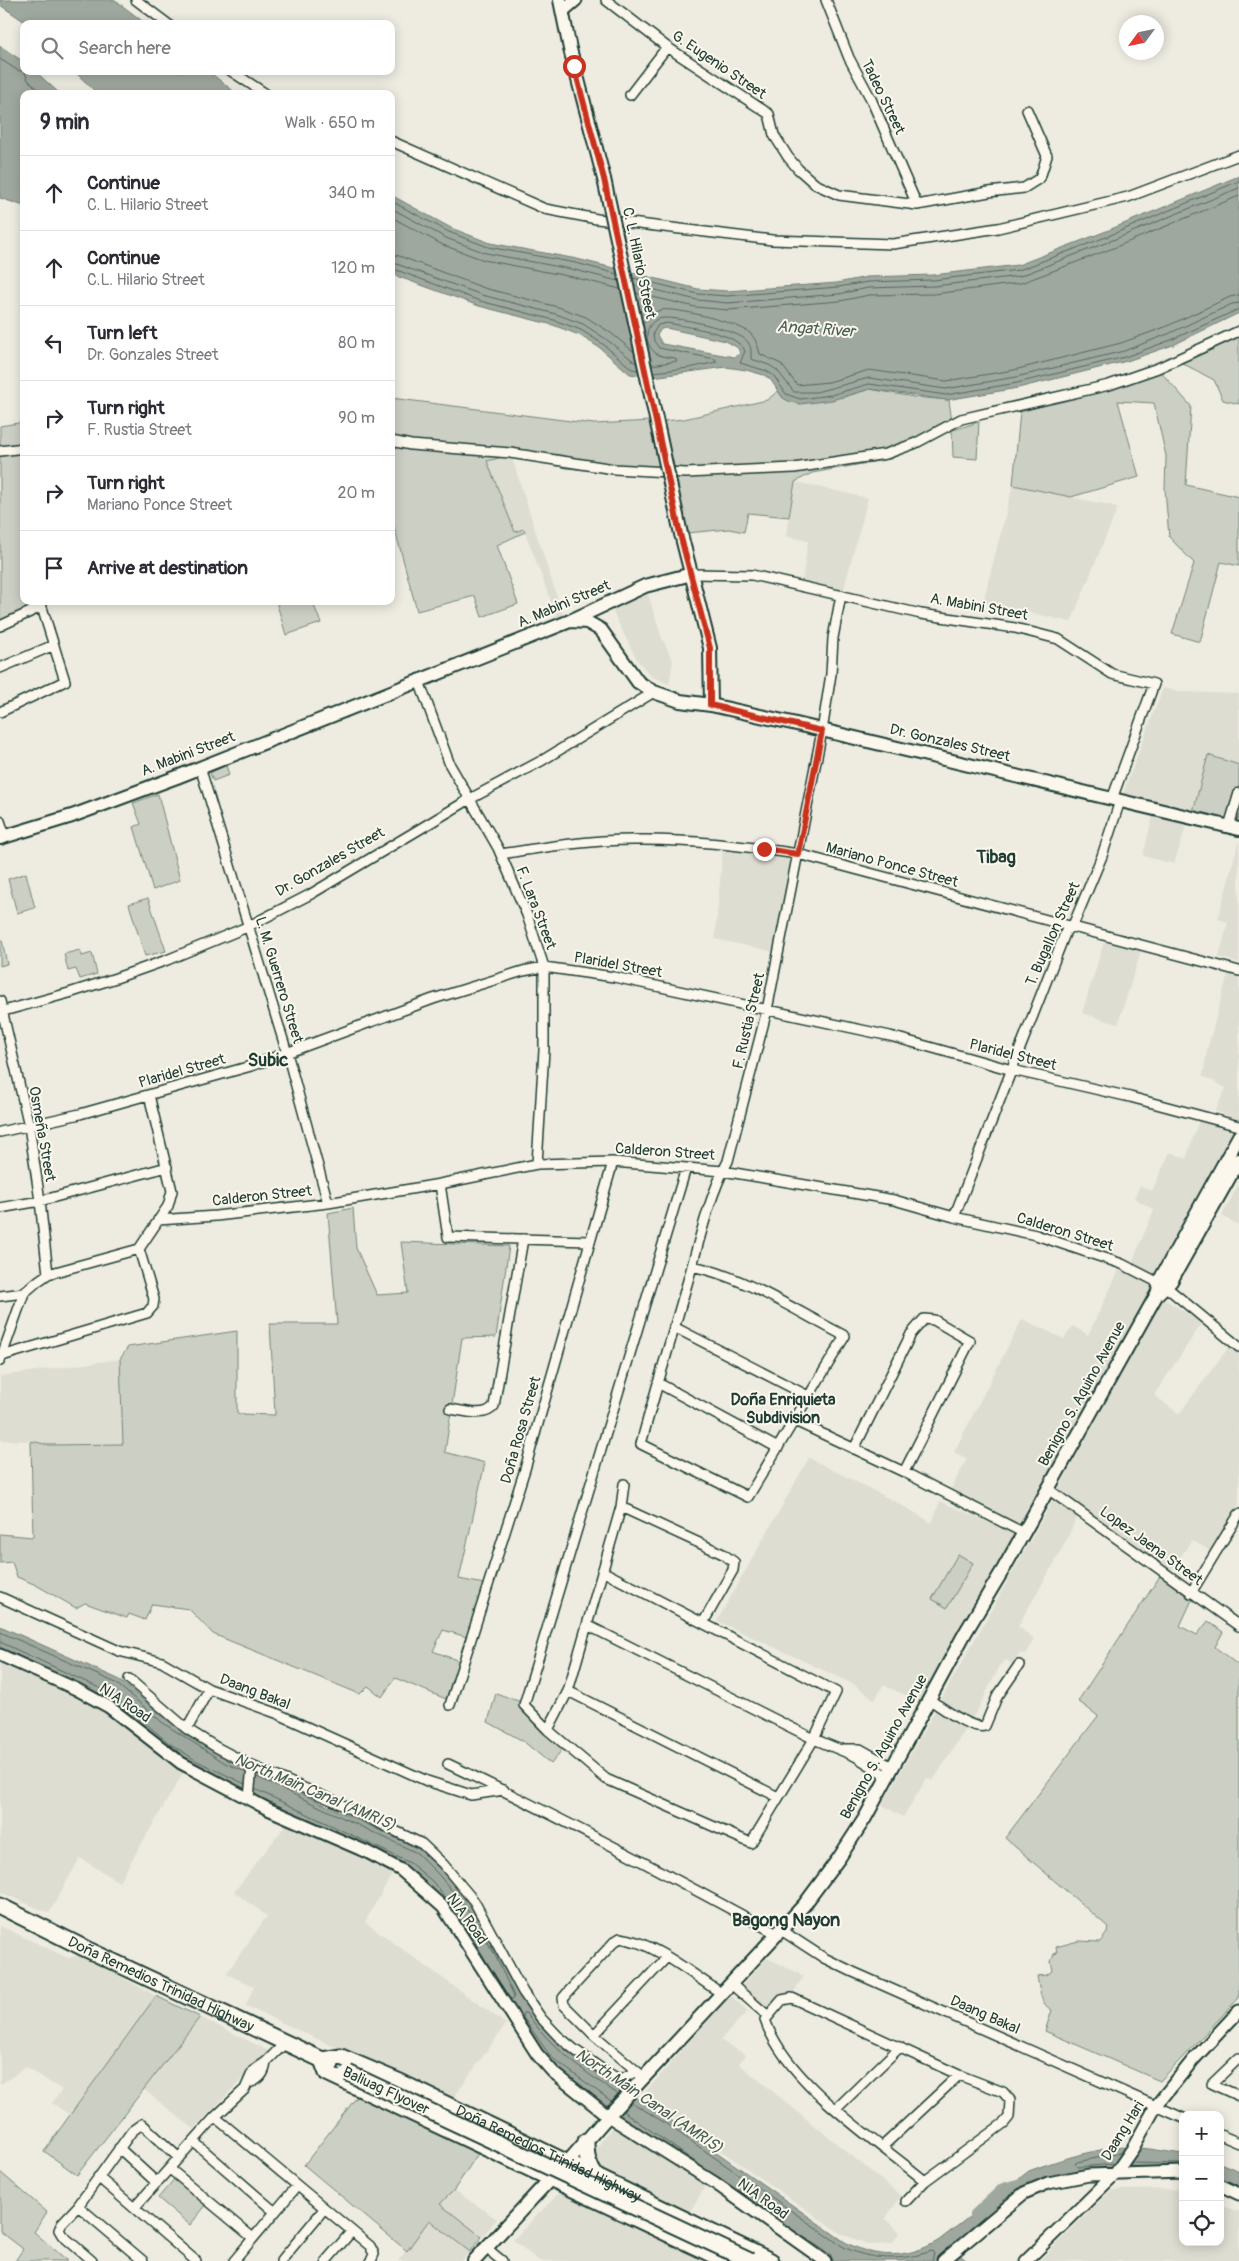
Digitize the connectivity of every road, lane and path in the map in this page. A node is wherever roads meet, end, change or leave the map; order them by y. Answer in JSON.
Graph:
{"nodes":[{"id":1,"x":136,"y":0,"type":"edge"},
{"id":2,"x":576,"y":0,"type":"edge"},
{"id":3,"x":606,"y":0,"type":"edge"},
{"id":4,"x":826,"y":0,"type":"edge"},
{"id":5,"x":561,"y":5,"type":"edge"},
{"id":6,"x":163,"y":20,"type":"edge"},
{"id":7,"x":667,"y":47,"type":"junction"},
{"id":8,"x":237,"y":75,"type":"edge"},
{"id":9,"x":260,"y":90,"type":"edge"},
{"id":10,"x":630,"y":95,"type":"dead end"},
{"id":11,"x":1027,"y":110,"type":"dead end"},
{"id":12,"x":395,"y":143,"type":"edge"},
{"id":13,"x":1239,"y":155,"type":"edge"},
{"id":14,"x":917,"y":205,"type":"junction"},
{"id":15,"x":1239,"y":331,"type":"edge"},
{"id":16,"x":395,"y":442,"type":"edge"},
{"id":17,"x":20,"y":448,"type":"edge"},
{"id":18,"x":0,"y":451,"type":"edge"},
{"id":19,"x":692,"y":574,"type":"junction"},
{"id":20,"x":841,"y":595,"type":"junction"},
{"id":21,"x":38,"y":605,"type":"edge"},
{"id":22,"x":40,"y":605,"type":"edge"},
{"id":23,"x":570,"y":621,"type":"junction"},
{"id":24,"x":0,"y":626,"type":"edge"},
{"id":25,"x":54,"y":645,"type":"junction"},
{"id":26,"x":0,"y":668,"type":"edge"},
{"id":27,"x":419,"y":681,"type":"junction"},
{"id":28,"x":1154,"y":684,"type":"joint"},
{"id":29,"x":654,"y":692,"type":"junction"},
{"id":30,"x":710,"y":705,"type":"junction"},
{"id":31,"x":0,"y":712,"type":"edge"},
{"id":32,"x":822,"y":731,"type":"junction"},
{"id":33,"x":200,"y":767,"type":"junction"},
{"id":34,"x":1239,"y":793,"type":"edge"},
{"id":35,"x":470,"y":799,"type":"junction"},
{"id":36,"x":1116,"y":800,"type":"junction"},
{"id":37,"x":0,"y":821,"type":"edge"},
{"id":38,"x":1234,"y":828,"type":"edge"},
{"id":39,"x":2,"y":837,"type":"edge"},
{"id":40,"x":501,"y":854,"type":"junction"},
{"id":41,"x":798,"y":854,"type":"junction"},
{"id":42,"x":247,"y":927,"type":"junction"},
{"id":43,"x":1070,"y":927,"type":"junction"},
{"id":44,"x":544,"y":967,"type":"junction"},
{"id":45,"x":1239,"y":971,"type":"edge"},
{"id":46,"x":0,"y":1001,"type":"edge"},
{"id":47,"x":767,"y":1010,"type":"junction"},
{"id":48,"x":1,"y":1012,"type":"edge"},
{"id":49,"x":287,"y":1053,"type":"junction"},
{"id":50,"x":1012,"y":1070,"type":"junction"},
{"id":51,"x":149,"y":1095,"type":"junction"},
{"id":52,"x":28,"y":1126,"type":"junction"},
{"id":53,"x":1239,"y":1126,"type":"edge"},
{"id":54,"x":0,"y":1132,"type":"edge"},
{"id":55,"x":1239,"y":1136,"type":"edge"},
{"id":56,"x":1239,"y":1160,"type":"edge"},
{"id":57,"x":613,"y":1162,"type":"junction"},
{"id":58,"x":537,"y":1164,"type":"junction"},
{"id":59,"x":167,"y":1167,"type":"junction"},
{"id":60,"x":686,"y":1168,"type":"junction"},
{"id":61,"x":723,"y":1171,"type":"junction"},
{"id":62,"x":440,"y":1184,"type":"junction"},
{"id":63,"x":40,"y":1202,"type":"junction"},
{"id":64,"x":328,"y":1203,"type":"junction"},
{"id":65,"x":0,"y":1208,"type":"edge"},
{"id":66,"x":954,"y":1217,"type":"junction"},
{"id":67,"x":158,"y":1220,"type":"junction"},
{"id":68,"x":524,"y":1239,"type":"junction"},
{"id":69,"x":589,"y":1241,"type":"junction"},
{"id":70,"x":138,"y":1249,"type":"junction"},
{"id":71,"x":692,"y":1266,"type":"junction"},
{"id":72,"x":48,"y":1274,"type":"junction"},
{"id":73,"x":1160,"y":1288,"type":"junction"},
{"id":74,"x":24,"y":1292,"type":"junction"},
{"id":75,"x":0,"y":1296,"type":"edge"},
{"id":76,"x":674,"y":1327,"type":"junction"},
{"id":77,"x":1239,"y":1347,"type":"edge"},
{"id":78,"x":1,"y":1359,"type":"edge"},
{"id":79,"x":658,"y":1383,"type":"junction"},
{"id":80,"x":810,"y":1397,"type":"junction"},
{"id":81,"x":450,"y":1409,"type":"dead end"},
{"id":82,"x":795,"y":1421,"type":"junction"},
{"id":83,"x":778,"y":1448,"type":"junction"},
{"id":84,"x":854,"y":1449,"type":"junction"},
{"id":85,"x":904,"y":1472,"type":"junction"},
{"id":86,"x":624,"y":1484,"type":"dead end"},
{"id":87,"x":1048,"y":1489,"type":"junction"},
{"id":88,"x":621,"y":1507,"type":"junction"},
{"id":89,"x":1239,"y":1514,"type":"edge"},
{"id":90,"x":1024,"y":1532,"type":"junction"},
{"id":91,"x":602,"y":1571,"type":"junction"},
{"id":92,"x":1191,"y":1593,"type":"junction"},
{"id":93,"x":0,"y":1597,"type":"edge"},
{"id":94,"x":703,"y":1623,"type":"junction"},
{"id":95,"x":587,"y":1626,"type":"junction"},
{"id":96,"x":1239,"y":1626,"type":"edge"},
{"id":97,"x":0,"y":1655,"type":"edge"},
{"id":98,"x":1019,"y":1666,"type":"dead end"},
{"id":99,"x":129,"y":1678,"type":"dead end"},
{"id":100,"x":209,"y":1689,"type":"junction"},
{"id":101,"x":568,"y":1691,"type":"junction"},
{"id":102,"x":930,"y":1700,"type":"junction"},
{"id":103,"x":450,"y":1705,"type":"dead end"},
{"id":104,"x":187,"y":1729,"type":"junction"},
{"id":105,"x":548,"y":1730,"type":"junction"},
{"id":106,"x":814,"y":1739,"type":"junction"},
{"id":107,"x":448,"y":1764,"type":"dead end"},
{"id":108,"x":252,"y":1770,"type":"junction"},
{"id":109,"x":890,"y":1772,"type":"junction"},
{"id":110,"x":504,"y":1790,"type":"junction"},
{"id":111,"x":250,"y":1793,"type":"junction"},
{"id":112,"x":778,"y":1797,"type":"junction"},
{"id":113,"x":0,"y":1906,"type":"edge"},
{"id":114,"x":779,"y":1932,"type":"junction"},
{"id":115,"x":667,"y":1958,"type":"junction"},
{"id":116,"x":730,"y":1983,"type":"junction"},
{"id":117,"x":721,"y":1993,"type":"junction"},
{"id":118,"x":1239,"y":2011,"type":"edge"},
{"id":119,"x":768,"y":2016,"type":"junction"},
{"id":120,"x":594,"y":2035,"type":"junction"},
{"id":121,"x":286,"y":2042,"type":"junction"},
{"id":122,"x":900,"y":2046,"type":"junction"},
{"id":123,"x":1239,"y":2058,"type":"edge"},
{"id":124,"x":322,"y":2060,"type":"junction"},
{"id":125,"x":640,"y":2074,"type":"junction"},
{"id":126,"x":959,"y":2075,"type":"junction"},
{"id":127,"x":1239,"y":2096,"type":"edge"},
{"id":128,"x":1156,"y":2106,"type":"junction"},
{"id":129,"x":836,"y":2109,"type":"junction"},
{"id":130,"x":610,"y":2114,"type":"junction"},
{"id":131,"x":1179,"y":2116,"type":"edge"},
{"id":132,"x":215,"y":2117,"type":"junction"},
{"id":133,"x":1224,"y":2137,"type":"edge"},
{"id":134,"x":586,"y":2141,"type":"junction"},
{"id":135,"x":194,"y":2142,"type":"junction"},
{"id":136,"x":1239,"y":2143,"type":"edge"},
{"id":137,"x":883,"y":2146,"type":"junction"},
{"id":138,"x":119,"y":2148,"type":"junction"},
{"id":139,"x":179,"y":2158,"type":"junction"},
{"id":140,"x":567,"y":2163,"type":"junction"},
{"id":141,"x":170,"y":2169,"type":"junction"},
{"id":142,"x":1179,"y":2172,"type":"edge"},
{"id":143,"x":1115,"y":2174,"type":"junction"},
{"id":144,"x":98,"y":2177,"type":"junction"},
{"id":145,"x":552,"y":2177,"type":"junction"},
{"id":146,"x":597,"y":2178,"type":"junction"},
{"id":147,"x":925,"y":2181,"type":"junction"},
{"id":148,"x":157,"y":2183,"type":"junction"},
{"id":149,"x":297,"y":2186,"type":"junction"},
{"id":150,"x":1224,"y":2186,"type":"edge"},
{"id":151,"x":1239,"y":2194,"type":"edge"},
{"id":152,"x":906,"y":2201,"type":"dead end"},
{"id":153,"x":78,"y":2206,"type":"junction"},
{"id":154,"x":135,"y":2207,"type":"junction"},
{"id":155,"x":324,"y":2209,"type":"junction"},
{"id":156,"x":275,"y":2212,"type":"junction"},
{"id":157,"x":352,"y":2232,"type":"junction"},
{"id":158,"x":253,"y":2238,"type":"junction"},
{"id":159,"x":486,"y":2248,"type":"junction"},
{"id":160,"x":948,"y":2257,"type":"edge"},
{"id":161,"x":92,"y":2261,"type":"edge"},
{"id":162,"x":143,"y":2261,"type":"edge"},
{"id":163,"x":196,"y":2261,"type":"edge"},
{"id":164,"x":234,"y":2261,"type":"edge"},
{"id":165,"x":281,"y":2261,"type":"edge"},
{"id":166,"x":326,"y":2261,"type":"edge"},
{"id":167,"x":371,"y":2261,"type":"edge"},
{"id":168,"x":474,"y":2261,"type":"edge"},
{"id":169,"x":502,"y":2261,"type":"edge"},
{"id":170,"x":726,"y":2261,"type":"edge"},
{"id":171,"x":750,"y":2261,"type":"edge"},
{"id":172,"x":771,"y":2261,"type":"edge"},
{"id":173,"x":825,"y":2261,"type":"edge"},
{"id":174,"x":1026,"y":2261,"type":"edge"}],
"edges":[{"from":1,"to":6,"type":"street"},
{"from":2,"to":5,"type":"street"},
{"from":3,"to":7,"type":"street","name":"G. Eugenio Street"},
{"from":4,"to":14,"type":"street","name":"Tadeo Street"},
{"from":5,"to":19,"type":"main road","name":"C. L. Hilario Street","bridge":true},
{"from":7,"to":10,"type":"street"},
{"from":7,"to":14,"type":"street","name":"G. Eugenio Street"},
{"from":8,"to":9,"type":"street"},
{"from":11,"to":14,"type":"street","name":"G. Eugenio Street"},
{"from":12,"to":13,"type":"street"},
{"from":15,"to":16,"type":"street"},
{"from":17,"to":18,"type":"street"},
{"from":19,"to":20,"type":"street","name":"A. Mabini Street"},
{"from":19,"to":23,"type":"main road","name":"A. Mabini Street"},
{"from":19,"to":30,"type":"main road","name":"C. L. Hilario Street"},
{"from":20,"to":28,"type":"street","name":"A. Mabini Street"},
{"from":20,"to":32,"type":"street","name":"F. Rustia Street"},
{"from":21,"to":24,"type":"street"},
{"from":22,"to":25,"type":"street"},
{"from":23,"to":27,"type":"main road","name":"A. Mabini Street"},
{"from":23,"to":29,"type":"main road","name":"Dr. Gonzales Street"},
{"from":25,"to":26,"type":"street"},
{"from":25,"to":31,"type":"street"},
{"from":27,"to":33,"type":"main road","name":"A. Mabini Street"},
{"from":27,"to":35,"type":"street","name":"F. Lara Street"},
{"from":28,"to":36,"type":"street","name":"T. Bugallon Street"},
{"from":29,"to":30,"type":"main road","name":"Dr. Gonzales Street"},
{"from":29,"to":35,"type":"street","name":"Dr. Gonzales Street"},
{"from":30,"to":32,"type":"main road","name":"Dr. Gonzales Street"},
{"from":32,"to":36,"type":"main road","name":"Dr. Gonzales Street"},
{"from":32,"to":41,"type":"street","name":"F. Rustia Street"},
{"from":33,"to":39,"type":"main road","name":"A. Mabini Street"},
{"from":33,"to":42,"type":"street","name":"L. M. Guerrero Street"},
{"from":34,"to":38,"type":"street"},
{"from":35,"to":40,"type":"street","name":"F. Lara Street"},
{"from":35,"to":42,"type":"street","name":"Dr. Gonzales Street"},
{"from":36,"to":38,"type":"main road","name":"Dr. Gonzales Street"},
{"from":36,"to":43,"type":"street","name":"T. Bugallon Street"},
{"from":37,"to":39,"type":"street"},
{"from":40,"to":41,"type":"street","name":"Mariano Ponce Street"},
{"from":40,"to":44,"type":"street","name":"F. Lara Street"},
{"from":41,"to":43,"type":"street","name":"Mariano Ponce Street"},
{"from":41,"to":47,"type":"street","name":"F. Rustia Street"},
{"from":42,"to":48,"type":"street","name":"Dr. Gonzales Street"},
{"from":42,"to":49,"type":"street","name":"L. M. Guerrero Street"},
{"from":43,"to":45,"type":"street","name":"Mariano Ponce Street"},
{"from":43,"to":50,"type":"street","name":"T. Bugallon Street"},
{"from":44,"to":47,"type":"street","name":"Plaridel Street"},
{"from":44,"to":49,"type":"street","name":"Plaridel Street"},
{"from":44,"to":58,"type":"street","name":"F. Lara Street"},
{"from":46,"to":48,"type":"street","name":"Osmeña Street"},
{"from":47,"to":50,"type":"street","name":"Plaridel Street"},
{"from":47,"to":61,"type":"street","name":"F. Rustia Street"},
{"from":48,"to":52,"type":"street","name":"Osmeña Street"},
{"from":49,"to":51,"type":"street","name":"Plaridel Street"},
{"from":49,"to":64,"type":"street","name":"L. M. Guerrero Street"},
{"from":50,"to":53,"type":"street","name":"Plaridel Street"},
{"from":50,"to":66,"type":"street","name":"T. Bugallon Street"},
{"from":51,"to":52,"type":"street","name":"Plaridel Street"},
{"from":51,"to":59,"type":"street"},
{"from":52,"to":54,"type":"street","name":"Plaridel Street"},
{"from":52,"to":63,"type":"street","name":"Osmeña Street"},
{"from":55,"to":73,"type":"main road","name":"Benigno S. Aquino Avenue"},
{"from":56,"to":73,"type":"main road","name":"Benigno S. Aquino Avenue"},
{"from":57,"to":58,"type":"street","name":"Calderon Street"},
{"from":57,"to":60,"type":"street","name":"Calderon Street"},
{"from":57,"to":69,"type":"street","name":"Doña Rosa Street"},
{"from":58,"to":62,"type":"street","name":"Calderon Street"},
{"from":59,"to":63,"type":"street"},
{"from":59,"to":67,"type":"street"},
{"from":60,"to":61,"type":"street","name":"Calderon Street"},
{"from":60,"to":105,"type":"street"},
{"from":61,"to":66,"type":"street","name":"Calderon Street"},
{"from":61,"to":71,"type":"street","name":"F. Rustia Street"},
{"from":62,"to":64,"type":"street","name":"Calderon Street"},
{"from":62,"to":68,"type":"street"},
{"from":63,"to":65,"type":"street"},
{"from":63,"to":72,"type":"street","name":"Osmeña Street"},
{"from":64,"to":67,"type":"street","name":"Calderon Street"},
{"from":66,"to":73,"type":"street","name":"Calderon Street"},
{"from":67,"to":70,"type":"street"},
{"from":68,"to":69,"type":"street"},
{"from":68,"to":81,"type":"street"},
{"from":69,"to":103,"type":"street","name":"Doña Rosa Street"},
{"from":70,"to":72,"type":"street"},
{"from":70,"to":78,"type":"street"},
{"from":71,"to":76,"type":"street","name":"F. Rustia Street"},
{"from":71,"to":80,"type":"street"},
{"from":72,"to":74,"type":"street"},
{"from":73,"to":77,"type":"street","name":"Calderon Street"},
{"from":73,"to":87,"type":"main road","name":"Benigno S. Aquino Avenue"},
{"from":74,"to":75,"type":"street"},
{"from":74,"to":78,"type":"street"},
{"from":76,"to":79,"type":"street","name":"F. Rustia Street"},
{"from":76,"to":80,"type":"street"},
{"from":79,"to":83,"type":"street"},
{"from":79,"to":83,"type":"street","name":"F. Rustia Street"},
{"from":80,"to":82,"type":"street"},
{"from":82,"to":83,"type":"street"},
{"from":82,"to":84,"type":"street"},
{"from":84,"to":85,"type":"street"},
{"from":84,"to":85,"type":"street"},
{"from":85,"to":90,"type":"street"},
{"from":86,"to":88,"type":"street"},
{"from":87,"to":90,"type":"main road","name":"Benigno S. Aquino Avenue"},
{"from":87,"to":92,"type":"street","name":"Lopez Jaena Street"},
{"from":88,"to":91,"type":"street"},
{"from":88,"to":94,"type":"street"},
{"from":89,"to":92,"type":"street"},
{"from":90,"to":102,"type":"main road","name":"Benigno S. Aquino Avenue"},
{"from":91,"to":94,"type":"street"},
{"from":91,"to":95,"type":"street"},
{"from":92,"to":96,"type":"street","name":"Lopez Jaena Street"},
{"from":93,"to":100,"type":"street","name":"Daang Bakal"},
{"from":94,"to":106,"type":"street"},
{"from":95,"to":101,"type":"street"},
{"from":95,"to":106,"type":"street"},
{"from":97,"to":111,"type":"street","name":"NIA Road"},
{"from":98,"to":102,"type":"street"},
{"from":99,"to":104,"type":"street"},
{"from":100,"to":104,"type":"street"},
{"from":100,"to":110,"type":"street","name":"Daang Bakal"},
{"from":101,"to":105,"type":"street"},
{"from":101,"to":112,"type":"street"},
{"from":102,"to":109,"type":"main road","name":"Benigno S. Aquino Avenue"},
{"from":104,"to":108,"type":"street"},
{"from":105,"to":112,"type":"street"},
{"from":106,"to":109,"type":"street"},
{"from":106,"to":112,"type":"street"},
{"from":107,"to":110,"type":"street","name":"Daang Bakal"},
{"from":108,"to":111,"type":"street"},
{"from":108,"to":125,"type":"street"},
{"from":109,"to":114,"type":"main road","name":"Benigno S. Aquino Avenue"},
{"from":110,"to":114,"type":"street","name":"Daang Bakal"},
{"from":111,"to":130,"type":"street","name":"NIA Road"},
{"from":113,"to":121,"type":"highway","name":"Doña Remedios Trinidad Highway"},
{"from":114,"to":116,"type":"main road","name":"Benigno S. Aquino Avenue"},
{"from":114,"to":128,"type":"street","name":"Daang Bakal"},
{"from":115,"to":117,"type":"street"},
{"from":115,"to":120,"type":"street"},
{"from":115,"to":120,"type":"street"},
{"from":116,"to":117,"type":"main road","name":"Benigno S. Aquino Avenue"},
{"from":116,"to":119,"type":"street"},
{"from":117,"to":125,"type":"main road","name":"Benigno S. Aquino Avenue"},
{"from":118,"to":128,"type":"street","name":"Daang Hari"},
{"from":119,"to":122,"type":"street"},
{"from":119,"to":129,"type":"street"},
{"from":120,"to":125,"type":"street"},
{"from":121,"to":124,"type":"highway","name":"Doña Remedios Trinidad Highway"},
{"from":121,"to":132,"type":"street"},
{"from":122,"to":126,"type":"street"},
{"from":122,"to":129,"type":"street"},
{"from":123,"to":127,"type":"street"},
{"from":124,"to":140,"type":"highway","name":"Doña Remedios Trinidad Highway"},
{"from":124,"to":145,"type":"highway","name":"Doña Remedios Trinidad Highway"},
{"from":124,"to":171,"type":"highway","name":"Baliuag Flyover","bridge":true},
{"from":125,"to":130,"type":"main road","name":"Benigno S. Aquino Avenue"},
{"from":126,"to":137,"type":"street"},
{"from":126,"to":147,"type":"street"},
{"from":128,"to":131,"type":"street","name":"Daang Bakal"},
{"from":128,"to":143,"type":"street","name":"Daang Hari"},
{"from":129,"to":137,"type":"street"},
{"from":130,"to":134,"type":"main road","name":"Benigno S. Aquino Avenue"},
{"from":130,"to":173,"type":"street","name":"NIA Road"},
{"from":132,"to":135,"type":"street"},
{"from":132,"to":149,"type":"street"},
{"from":133,"to":136,"type":"street"},
{"from":134,"to":140,"type":"main road","name":"Benigno S. Aquino Avenue"},
{"from":134,"to":146,"type":"highway"},
{"from":135,"to":139,"type":"street"},
{"from":135,"to":156,"type":"street"},
{"from":137,"to":147,"type":"street"},
{"from":138,"to":139,"type":"street"},
{"from":138,"to":144,"type":"street"},
{"from":138,"to":148,"type":"street"},
{"from":139,"to":141,"type":"street"},
{"from":140,"to":146,"type":"highway","name":"Doña Remedios Trinidad Highway"},
{"from":141,"to":148,"type":"street"},
{"from":141,"to":158,"type":"street"},
{"from":142,"to":143,"type":"street"},
{"from":143,"to":160,"type":"street"},
{"from":143,"to":174,"type":"street","name":"Daang Hari"},
{"from":144,"to":153,"type":"street"},
{"from":144,"to":154,"type":"street"},
{"from":145,"to":159,"type":"main road"},
{"from":145,"to":170,"type":"highway","name":"Doña Remedios Trinidad Highway"},
{"from":146,"to":172,"type":"highway","name":"Doña Remedios Trinidad Highway"},
{"from":147,"to":152,"type":"street"},
{"from":148,"to":154,"type":"street"},
{"from":149,"to":155,"type":"street"},
{"from":149,"to":156,"type":"street"},
{"from":150,"to":151,"type":"street"},
{"from":153,"to":161,"type":"street"},
{"from":153,"to":162,"type":"street"},
{"from":154,"to":163,"type":"street"},
{"from":155,"to":157,"type":"street"},
{"from":155,"to":165,"type":"street"},
{"from":156,"to":158,"type":"street"},
{"from":157,"to":166,"type":"street"},
{"from":157,"to":167,"type":"street"},
{"from":158,"to":164,"type":"street"},
{"from":159,"to":168,"type":"main road"},
{"from":159,"to":169,"type":"street"}]}
